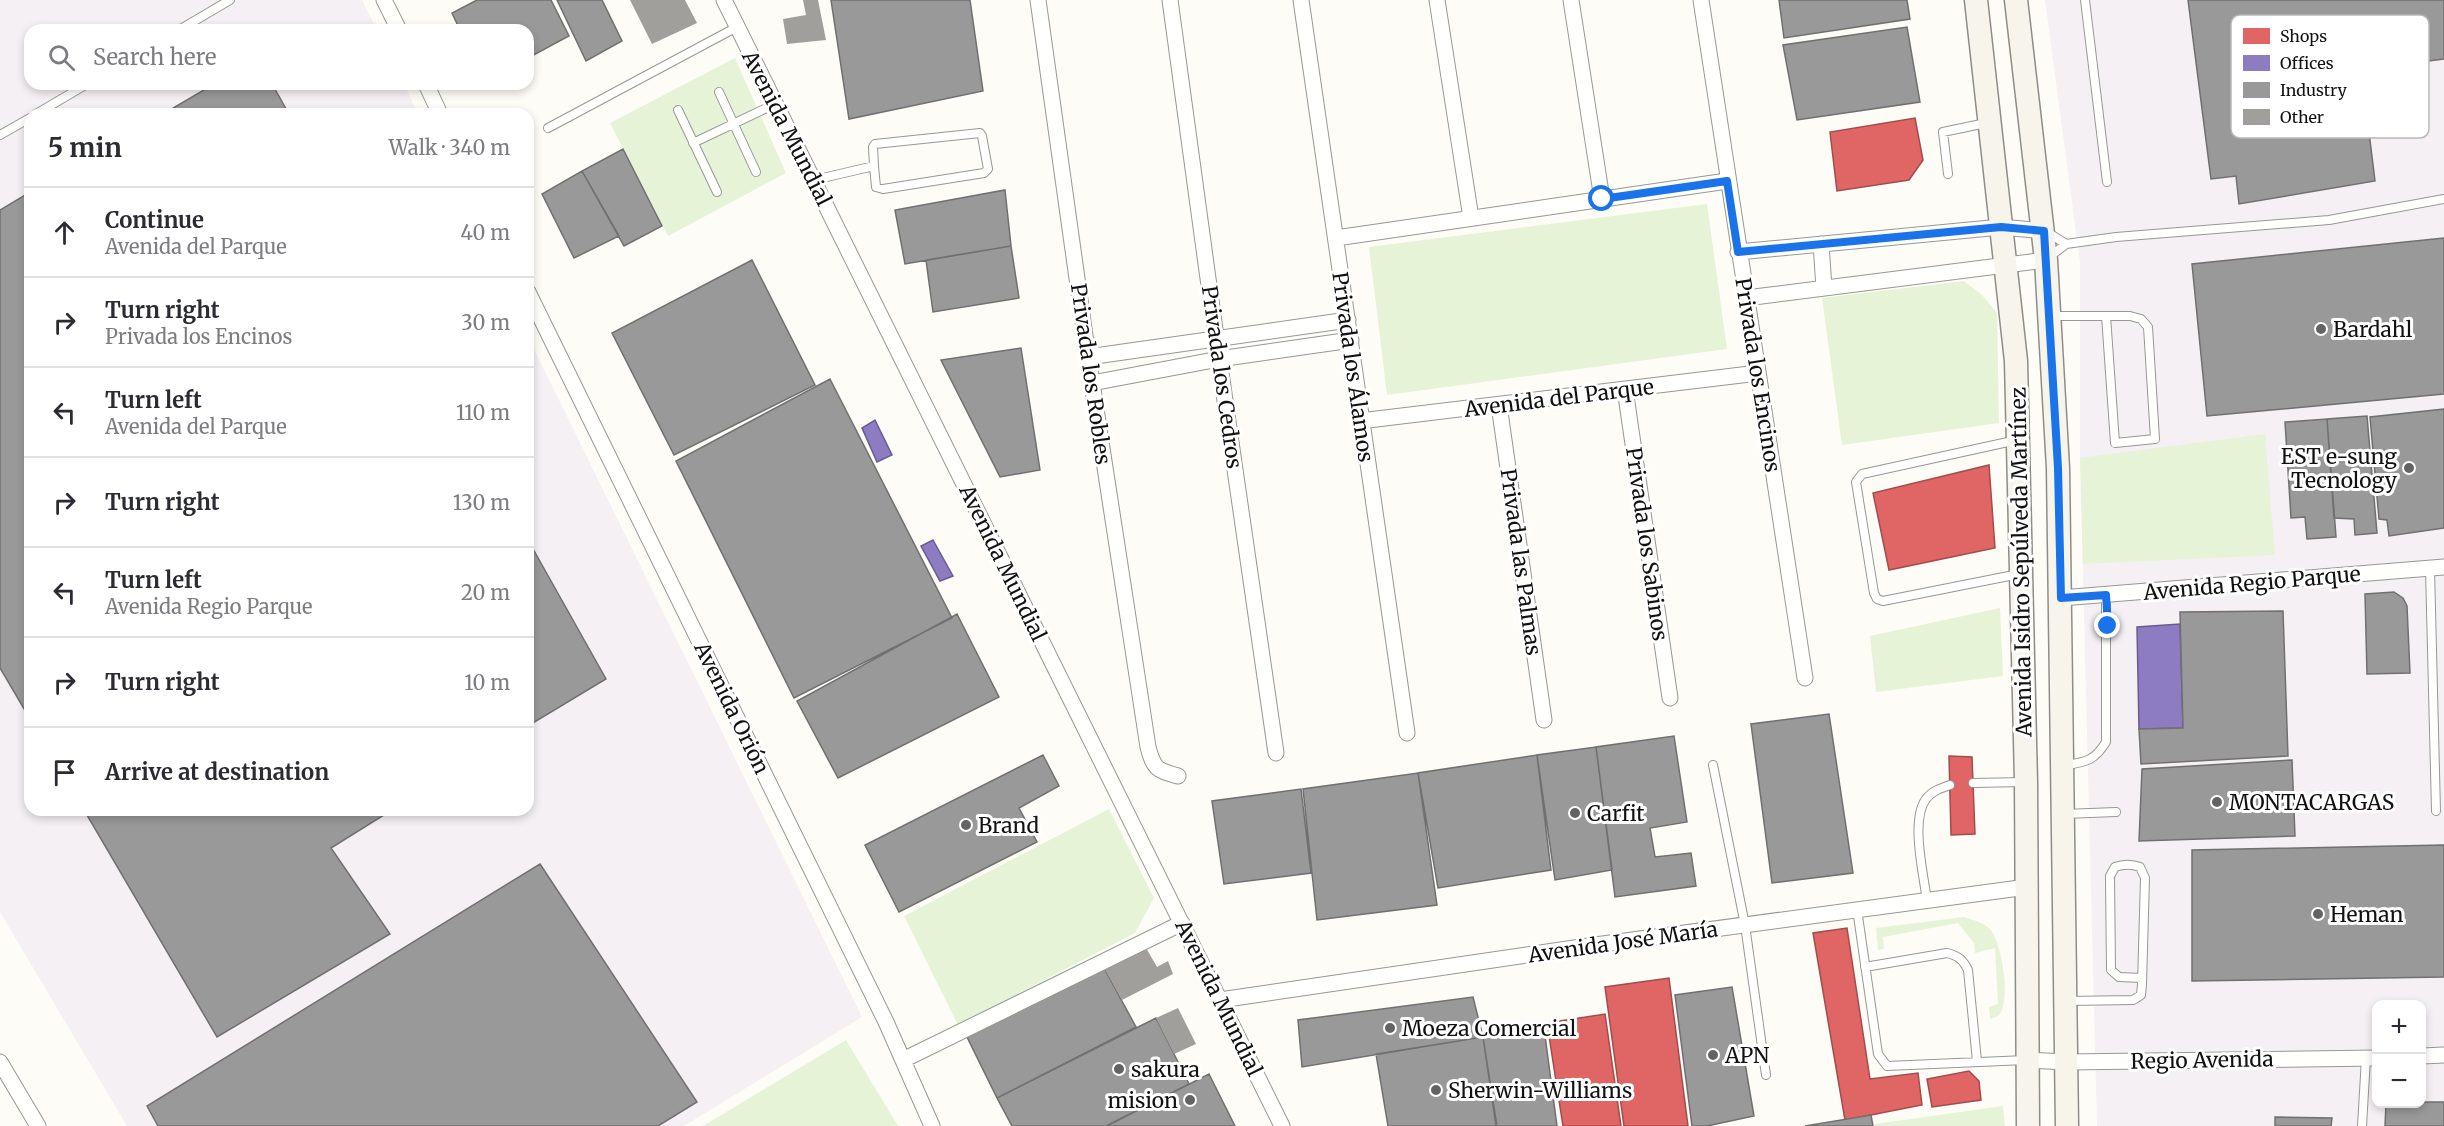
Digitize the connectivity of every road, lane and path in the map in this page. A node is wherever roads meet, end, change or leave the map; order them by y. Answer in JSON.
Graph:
{"nodes":[{"id":1,"x":230,"y":0,"type":"edge"},
{"id":2,"x":384,"y":0,"type":"edge"},
{"id":3,"x":724,"y":0,"type":"edge"},
{"id":4,"x":1038,"y":0,"type":"edge"},
{"id":5,"x":1170,"y":0,"type":"edge"},
{"id":6,"x":1301,"y":0,"type":"edge"},
{"id":7,"x":1437,"y":0,"type":"edge"},
{"id":8,"x":1570,"y":0,"type":"edge"},
{"id":9,"x":1701,"y":0,"type":"edge"},
{"id":10,"x":1976,"y":0,"type":"edge"},
{"id":11,"x":2016,"y":0,"type":"edge"},
{"id":12,"x":2085,"y":0,"type":"edge"},
{"id":13,"x":189,"y":24,"type":"edge"},
{"id":14,"x":396,"y":24,"type":"edge"},
{"id":15,"x":737,"y":27,"type":"junction"},
{"id":16,"x":77,"y":90,"type":"edge"},
{"id":17,"x":429,"y":90,"type":"edge"},
{"id":18,"x":719,"y":92,"type":"dead end"},
{"id":19,"x":776,"y":105,"type":"junction"},
{"id":20,"x":46,"y":108,"type":"edge"},
{"id":21,"x":437,"y":108,"type":"edge"},
{"id":22,"x":678,"y":110,"type":"dead end"},
{"id":23,"x":24,"y":121,"type":"edge"},
{"id":24,"x":1991,"y":122,"type":"junction"},
{"id":25,"x":734,"y":124,"type":"junction"},
{"id":26,"x":548,"y":128,"type":"dead end"},
{"id":27,"x":0,"y":135,"type":"edge"},
{"id":28,"x":693,"y":143,"type":"junction"},
{"id":29,"x":874,"y":165,"type":"junction"},
{"id":30,"x":756,"y":172,"type":"dead end"},
{"id":31,"x":1948,"y":174,"type":"dead end"},
{"id":32,"x":814,"y":180,"type":"junction"},
{"id":33,"x":1727,"y":181,"type":"junction"},
{"id":34,"x":2107,"y":182,"type":"dead end"},
{"id":35,"x":717,"y":192,"type":"dead end"},
{"id":36,"x":1602,"y":199,"type":"junction"},
{"id":37,"x":2444,"y":199,"type":"edge"},
{"id":38,"x":1471,"y":218,"type":"junction"},
{"id":39,"x":2001,"y":227,"type":"junction"},
{"id":40,"x":2044,"y":231,"type":"junction"},
{"id":41,"x":1335,"y":238,"type":"junction"},
{"id":42,"x":1821,"y":244,"type":"junction"},
{"id":43,"x":2066,"y":244,"type":"junction"},
{"id":44,"x":1738,"y":252,"type":"junction"},
{"id":45,"x":2046,"y":260,"type":"junction"},
{"id":46,"x":2007,"y":265,"type":"junction"},
{"id":47,"x":1824,"y":288,"type":"junction"},
{"id":48,"x":1746,"y":298,"type":"junction"},
{"id":49,"x":534,"y":304,"type":"edge"},
{"id":50,"x":2050,"y":316,"type":"junction"},
{"id":51,"x":2106,"y":316,"type":"junction"},
{"id":52,"x":1348,"y":320,"type":"junction"},
{"id":53,"x":1216,"y":340,"type":"junction"},
{"id":54,"x":1351,"y":340,"type":"junction"},
{"id":55,"x":1088,"y":357,"type":"junction"},
{"id":56,"x":1219,"y":359,"type":"junction"},
{"id":57,"x":1758,"y":374,"type":"junction"},
{"id":58,"x":1092,"y":383,"type":"junction"},
{"id":59,"x":1625,"y":390,"type":"junction"},
{"id":60,"x":1499,"y":405,"type":"junction"},
{"id":61,"x":1360,"y":422,"type":"junction"},
{"id":62,"x":2018,"y":440,"type":"junction"},
{"id":63,"x":2437,"y":568,"type":"edge"},
{"id":64,"x":2021,"y":574,"type":"junction"},
{"id":65,"x":2106,"y":595,"type":"junction"},
{"id":66,"x":2061,"y":598,"type":"junction"},
{"id":67,"x":1805,"y":678,"type":"dead end"},
{"id":68,"x":1670,"y":698,"type":"dead end"},
{"id":69,"x":1544,"y":720,"type":"dead end"},
{"id":70,"x":1407,"y":733,"type":"dead end"},
{"id":71,"x":1276,"y":753,"type":"dead end"},
{"id":72,"x":1713,"y":765,"type":"dead end"},
{"id":73,"x":2063,"y":765,"type":"junction"},
{"id":74,"x":1178,"y":776,"type":"dead end"},
{"id":75,"x":2026,"y":782,"type":"junction"},
{"id":76,"x":1973,"y":783,"type":"dead end"},
{"id":77,"x":1950,"y":785,"type":"dead end"},
{"id":78,"x":2436,"y":811,"type":"dead end"},
{"id":79,"x":2116,"y":812,"type":"dead end"},
{"id":80,"x":2063,"y":814,"type":"junction"},
{"id":81,"x":2027,"y":887,"type":"junction"},
{"id":82,"x":1928,"y":901,"type":"junction"},
{"id":83,"x":1857,"y":909,"type":"junction"},
{"id":84,"x":1182,"y":923,"type":"junction"},
{"id":85,"x":1745,"y":925,"type":"junction"},
{"id":86,"x":1865,"y":967,"type":"junction"},
{"id":87,"x":2142,"y":978,"type":"junction"},
{"id":88,"x":1220,"y":1000,"type":"junction"},
{"id":89,"x":2065,"y":1001,"type":"junction"},
{"id":90,"x":2444,"y":1055,"type":"edge"},
{"id":91,"x":2426,"y":1056,"type":"edge"},
{"id":92,"x":2371,"y":1058,"type":"edge"},
{"id":93,"x":2028,"y":1059,"type":"junction"},
{"id":94,"x":903,"y":1060,"type":"junction"},
{"id":95,"x":1977,"y":1061,"type":"junction"},
{"id":96,"x":0,"y":1062,"type":"edge"},
{"id":97,"x":2066,"y":1062,"type":"junction"},
{"id":98,"x":1766,"y":1075,"type":"dead end"},
{"id":99,"x":38,"y":1126,"type":"edge"},
{"id":100,"x":932,"y":1126,"type":"edge"},
{"id":101,"x":1282,"y":1126,"type":"edge"},
{"id":102,"x":2028,"y":1126,"type":"edge"},
{"id":103,"x":2067,"y":1126,"type":"edge"},
{"id":104,"x":2362,"y":1126,"type":"edge"}],
"edges":[{"from":1,"to":13,"type":"lane"},
{"from":2,"to":14,"type":"street"},
{"from":3,"to":15,"type":"street","name":"Avenida Mundial"},
{"from":4,"to":55,"type":"street","name":"Privada los Robles"},
{"from":5,"to":53,"type":"street","name":"Privada los Cedros"},
{"from":6,"to":41,"type":"street","name":"Privada los Álamos"},
{"from":7,"to":38,"type":"street"},
{"from":8,"to":36,"type":"street"},
{"from":9,"to":33,"type":"street","name":"Privada los Encinos"},
{"from":10,"to":24,"type":"main road","name":"Avenida Isidro Sepúlveda Martínez"},
{"from":11,"to":40,"type":"main road","name":"Avenida Isidro Sepúlveda Martínez"},
{"from":12,"to":34,"type":"lane"},
{"from":15,"to":19,"type":"street","name":"Avenida Mundial"},
{"from":15,"to":26,"type":"lane"},
{"from":16,"to":20,"type":"lane"},
{"from":17,"to":21,"type":"street"},
{"from":18,"to":25,"type":"lane"},
{"from":19,"to":25,"type":"lane"},
{"from":19,"to":32,"type":"street","name":"Avenida Mundial"},
{"from":22,"to":28,"type":"lane"},
{"from":23,"to":27,"type":"lane"},
{"from":24,"to":31,"type":"lane"},
{"from":24,"to":39,"type":"main road","name":"Avenida Isidro Sepúlveda Martínez"},
{"from":25,"to":28,"type":"lane"},
{"from":25,"to":30,"type":"lane"},
{"from":28,"to":35,"type":"lane"},
{"from":29,"to":29,"type":"lane"},
{"from":29,"to":32,"type":"lane"},
{"from":32,"to":84,"type":"street","name":"Avenida Mundial"},
{"from":33,"to":36,"type":"street"},
{"from":33,"to":44,"type":"street","name":"Privada los Encinos"},
{"from":36,"to":38,"type":"street"},
{"from":37,"to":43,"type":"lane"},
{"from":38,"to":41,"type":"street"},
{"from":39,"to":40,"type":"street"},
{"from":39,"to":42,"type":"street"},
{"from":39,"to":46,"type":"main road","name":"Avenida Isidro Sepúlveda Martínez"},
{"from":40,"to":43,"type":"lane"},
{"from":40,"to":45,"type":"main road","name":"Avenida Isidro Sepúlveda Martínez"},
{"from":41,"to":52,"type":"street","name":"Privada los Álamos"},
{"from":42,"to":44,"type":"street"},
{"from":42,"to":47,"type":"street"},
{"from":43,"to":45,"type":"lane"},
{"from":44,"to":48,"type":"street","name":"Privada los Encinos"},
{"from":45,"to":46,"type":"street"},
{"from":45,"to":50,"type":"main road","name":"Avenida Isidro Sepúlveda Martínez"},
{"from":46,"to":47,"type":"street"},
{"from":46,"to":62,"type":"main road","name":"Avenida Isidro Sepúlveda Martínez"},
{"from":47,"to":48,"type":"street"},
{"from":48,"to":57,"type":"street","name":"Privada los Encinos"},
{"from":49,"to":94,"type":"street","name":"Avenida Orión"},
{"from":50,"to":51,"type":"lane"},
{"from":50,"to":66,"type":"main road","name":"Avenida Isidro Sepúlveda Martínez"},
{"from":51,"to":51,"type":"lane"},
{"from":52,"to":53,"type":"street"},
{"from":52,"to":54,"type":"street","name":"Privada los Álamos"},
{"from":53,"to":55,"type":"street"},
{"from":53,"to":56,"type":"street","name":"Privada los Cedros"},
{"from":54,"to":56,"type":"street"},
{"from":54,"to":61,"type":"street","name":"Privada los Álamos"},
{"from":55,"to":58,"type":"street","name":"Privada los Robles"},
{"from":56,"to":58,"type":"street"},
{"from":56,"to":71,"type":"street","name":"Privada los Cedros"},
{"from":57,"to":59,"type":"street","name":"Avenida del Parque"},
{"from":57,"to":67,"type":"street","name":"Privada los Encinos"},
{"from":58,"to":74,"type":"street","name":"Privada los Robles"},
{"from":59,"to":60,"type":"street","name":"Avenida del Parque"},
{"from":59,"to":68,"type":"street","name":"Privada los Sabinos"},
{"from":60,"to":61,"type":"street","name":"Avenida del Parque"},
{"from":60,"to":69,"type":"street","name":"Privada las Palmas"},
{"from":61,"to":70,"type":"street","name":"Privada los Álamos"},
{"from":62,"to":64,"type":"main road","name":"Avenida Isidro Sepúlveda Martínez"},
{"from":62,"to":64,"type":"lane"},
{"from":63,"to":65,"type":"street","name":"Avenida Regio Parque"},
{"from":63,"to":78,"type":"lane"},
{"from":64,"to":75,"type":"main road","name":"Avenida Isidro Sepúlveda Martínez"},
{"from":65,"to":66,"type":"street","name":"Avenida Regio Parque"},
{"from":65,"to":73,"type":"lane"},
{"from":66,"to":73,"type":"main road","name":"Avenida Isidro Sepúlveda Martínez"},
{"from":72,"to":85,"type":"lane"},
{"from":73,"to":80,"type":"main road","name":"Avenida Isidro Sepúlveda Martínez"},
{"from":75,"to":76,"type":"lane"},
{"from":75,"to":81,"type":"main road","name":"Avenida Isidro Sepúlveda Martínez"},
{"from":77,"to":82,"type":"lane"},
{"from":79,"to":80,"type":"lane"},
{"from":80,"to":89,"type":"main road","name":"Avenida Isidro Sepúlveda Martínez"},
{"from":81,"to":82,"type":"street","name":"Avenida José María"},
{"from":81,"to":93,"type":"main road","name":"Avenida Isidro Sepúlveda Martínez"},
{"from":82,"to":83,"type":"street","name":"Avenida José María"},
{"from":83,"to":85,"type":"street","name":"Avenida José María"},
{"from":83,"to":86,"type":"lane"},
{"from":84,"to":88,"type":"street","name":"Avenida Mundial"},
{"from":84,"to":94,"type":"street"},
{"from":85,"to":88,"type":"street","name":"Avenida José María"},
{"from":85,"to":98,"type":"lane"},
{"from":86,"to":95,"type":"lane"},
{"from":86,"to":95,"type":"lane"},
{"from":87,"to":87,"type":"lane"},
{"from":87,"to":89,"type":"lane"},
{"from":88,"to":101,"type":"street","name":"Avenida Mundial"},
{"from":89,"to":97,"type":"main road","name":"Avenida Isidro Sepúlveda Martínez"},
{"from":90,"to":91,"type":"street"},
{"from":92,"to":97,"type":"street","name":"Regio Avenida"},
{"from":92,"to":104,"type":"lane"},
{"from":93,"to":95,"type":"lane"},
{"from":93,"to":97,"type":"street","name":"Regio Avenida"},
{"from":93,"to":102,"type":"main road","name":"Avenida Isidro Sepúlveda Martínez"},
{"from":94,"to":100,"type":"street","name":"Avenida Orión"},
{"from":96,"to":99,"type":"street"},
{"from":97,"to":103,"type":"main road","name":"Avenida Isidro Sepúlveda Martínez"}]}
